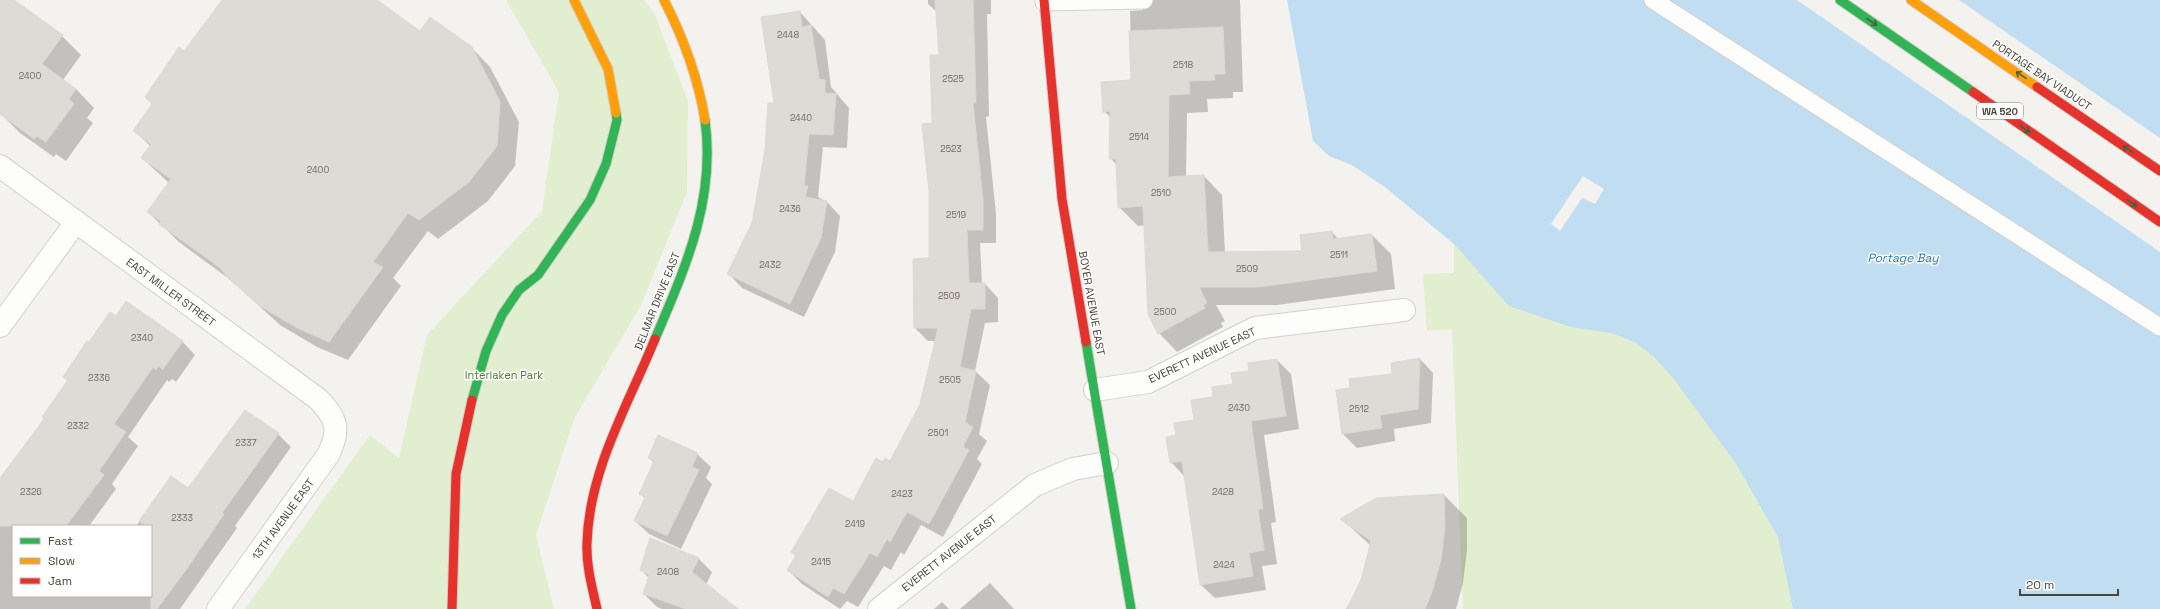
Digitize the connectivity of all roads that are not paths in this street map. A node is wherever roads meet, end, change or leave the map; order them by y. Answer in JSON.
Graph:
{"nodes":[{"id":1,"x":574,"y":0,"type":"edge"},
{"id":2,"x":664,"y":0,"type":"edge"},
{"id":3,"x":1144,"y":0,"type":"edge"},
{"id":4,"x":1653,"y":0,"type":"edge"},
{"id":5,"x":1840,"y":0,"type":"edge"},
{"id":6,"x":1911,"y":0,"type":"edge"},
{"id":7,"x":1044,"y":1,"type":"edge"},
{"id":8,"x":0,"y":166,"type":"edge"},
{"id":9,"x":2160,"y":171,"type":"edge"},
{"id":10,"x":76,"y":222,"type":"junction"},
{"id":11,"x":2160,"y":222,"type":"edge"},
{"id":12,"x":1404,"y":310,"type":"dead end"},
{"id":13,"x":0,"y":326,"type":"edge"},
{"id":14,"x":2160,"y":327,"type":"edge"},
{"id":15,"x":1095,"y":390,"type":"junction"},
{"id":16,"x":336,"y":424,"type":"joint"},
{"id":17,"x":1107,"y":463,"type":"junction"},
{"id":18,"x":218,"y":609,"type":"edge"},
{"id":19,"x":452,"y":609,"type":"edge"},
{"id":20,"x":597,"y":609,"type":"edge"},
{"id":21,"x":879,"y":609,"type":"edge"},
{"id":22,"x":1132,"y":609,"type":"edge"}],
"edges":[{"from":1,"to":19,"type":"main road"},
{"from":2,"to":20,"type":"main road","name":"DELMAR DRIVE EAST"},
{"from":3,"to":7,"type":"lane"},
{"from":4,"to":14,"type":"lane"},
{"from":5,"to":11,"type":"main road","number":"WA 520","one_way":true},
{"from":9,"to":6,"type":"main road","name":"PORTAGE BAY VIADUCT","one_way":true},
{"from":7,"to":15,"type":"main road","name":"BOYER AVENUE EAST"},
{"from":8,"to":10,"type":"street","name":"EAST MILLER STREET"},
{"from":10,"to":13,"type":"street"},
{"from":10,"to":16,"type":"street","name":"EAST MILLER STREET"},
{"from":12,"to":15,"type":"street","name":"EVERETT AVENUE EAST"},
{"from":15,"to":17,"type":"main road","name":"BOYER AVENUE EAST"},
{"from":16,"to":18,"type":"street","name":"13TH AVENUE EAST"},
{"from":17,"to":21,"type":"street","name":"EVERETT AVENUE EAST"},
{"from":17,"to":22,"type":"main road","name":"BOYER AVENUE EAST"}]}
